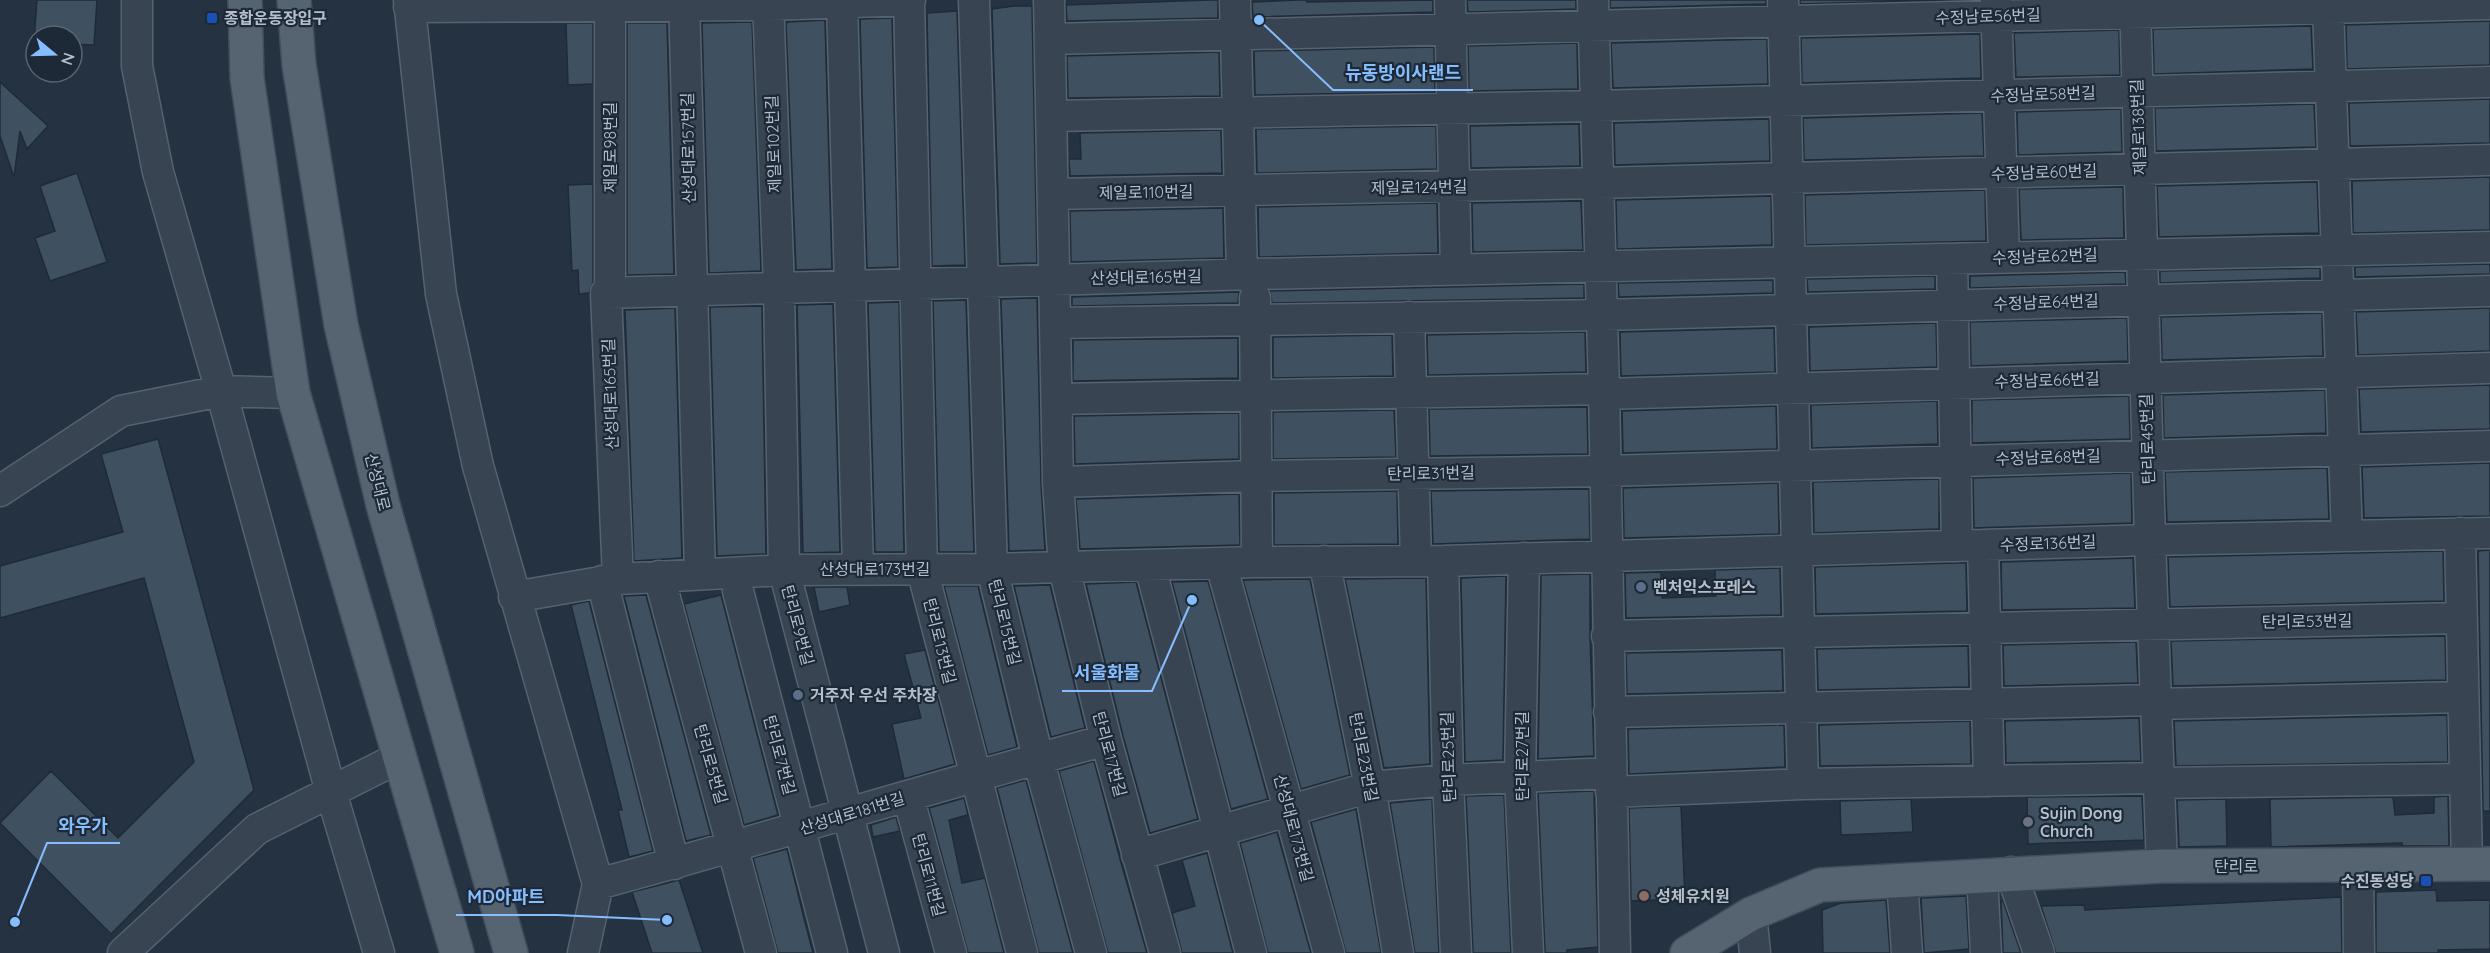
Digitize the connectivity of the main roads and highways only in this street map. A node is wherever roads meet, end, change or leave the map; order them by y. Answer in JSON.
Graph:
{"nodes":[{"id":1,"x":245,"y":0,"type":"edge"},
{"id":2,"x":294,"y":0,"type":"edge"},
{"id":3,"x":2478,"y":865,"type":"edge"},
{"id":4,"x":1694,"y":951,"type":"edge"},
{"id":5,"x":457,"y":953,"type":"edge"},
{"id":6,"x":511,"y":953,"type":"edge"}],
"edges":[{"from":1,"to":5,"type":"main road"},
{"from":2,"to":6,"type":"main road","name":"산성대로"},
{"from":3,"to":4,"type":"main road","name":"탄리로"}]}
